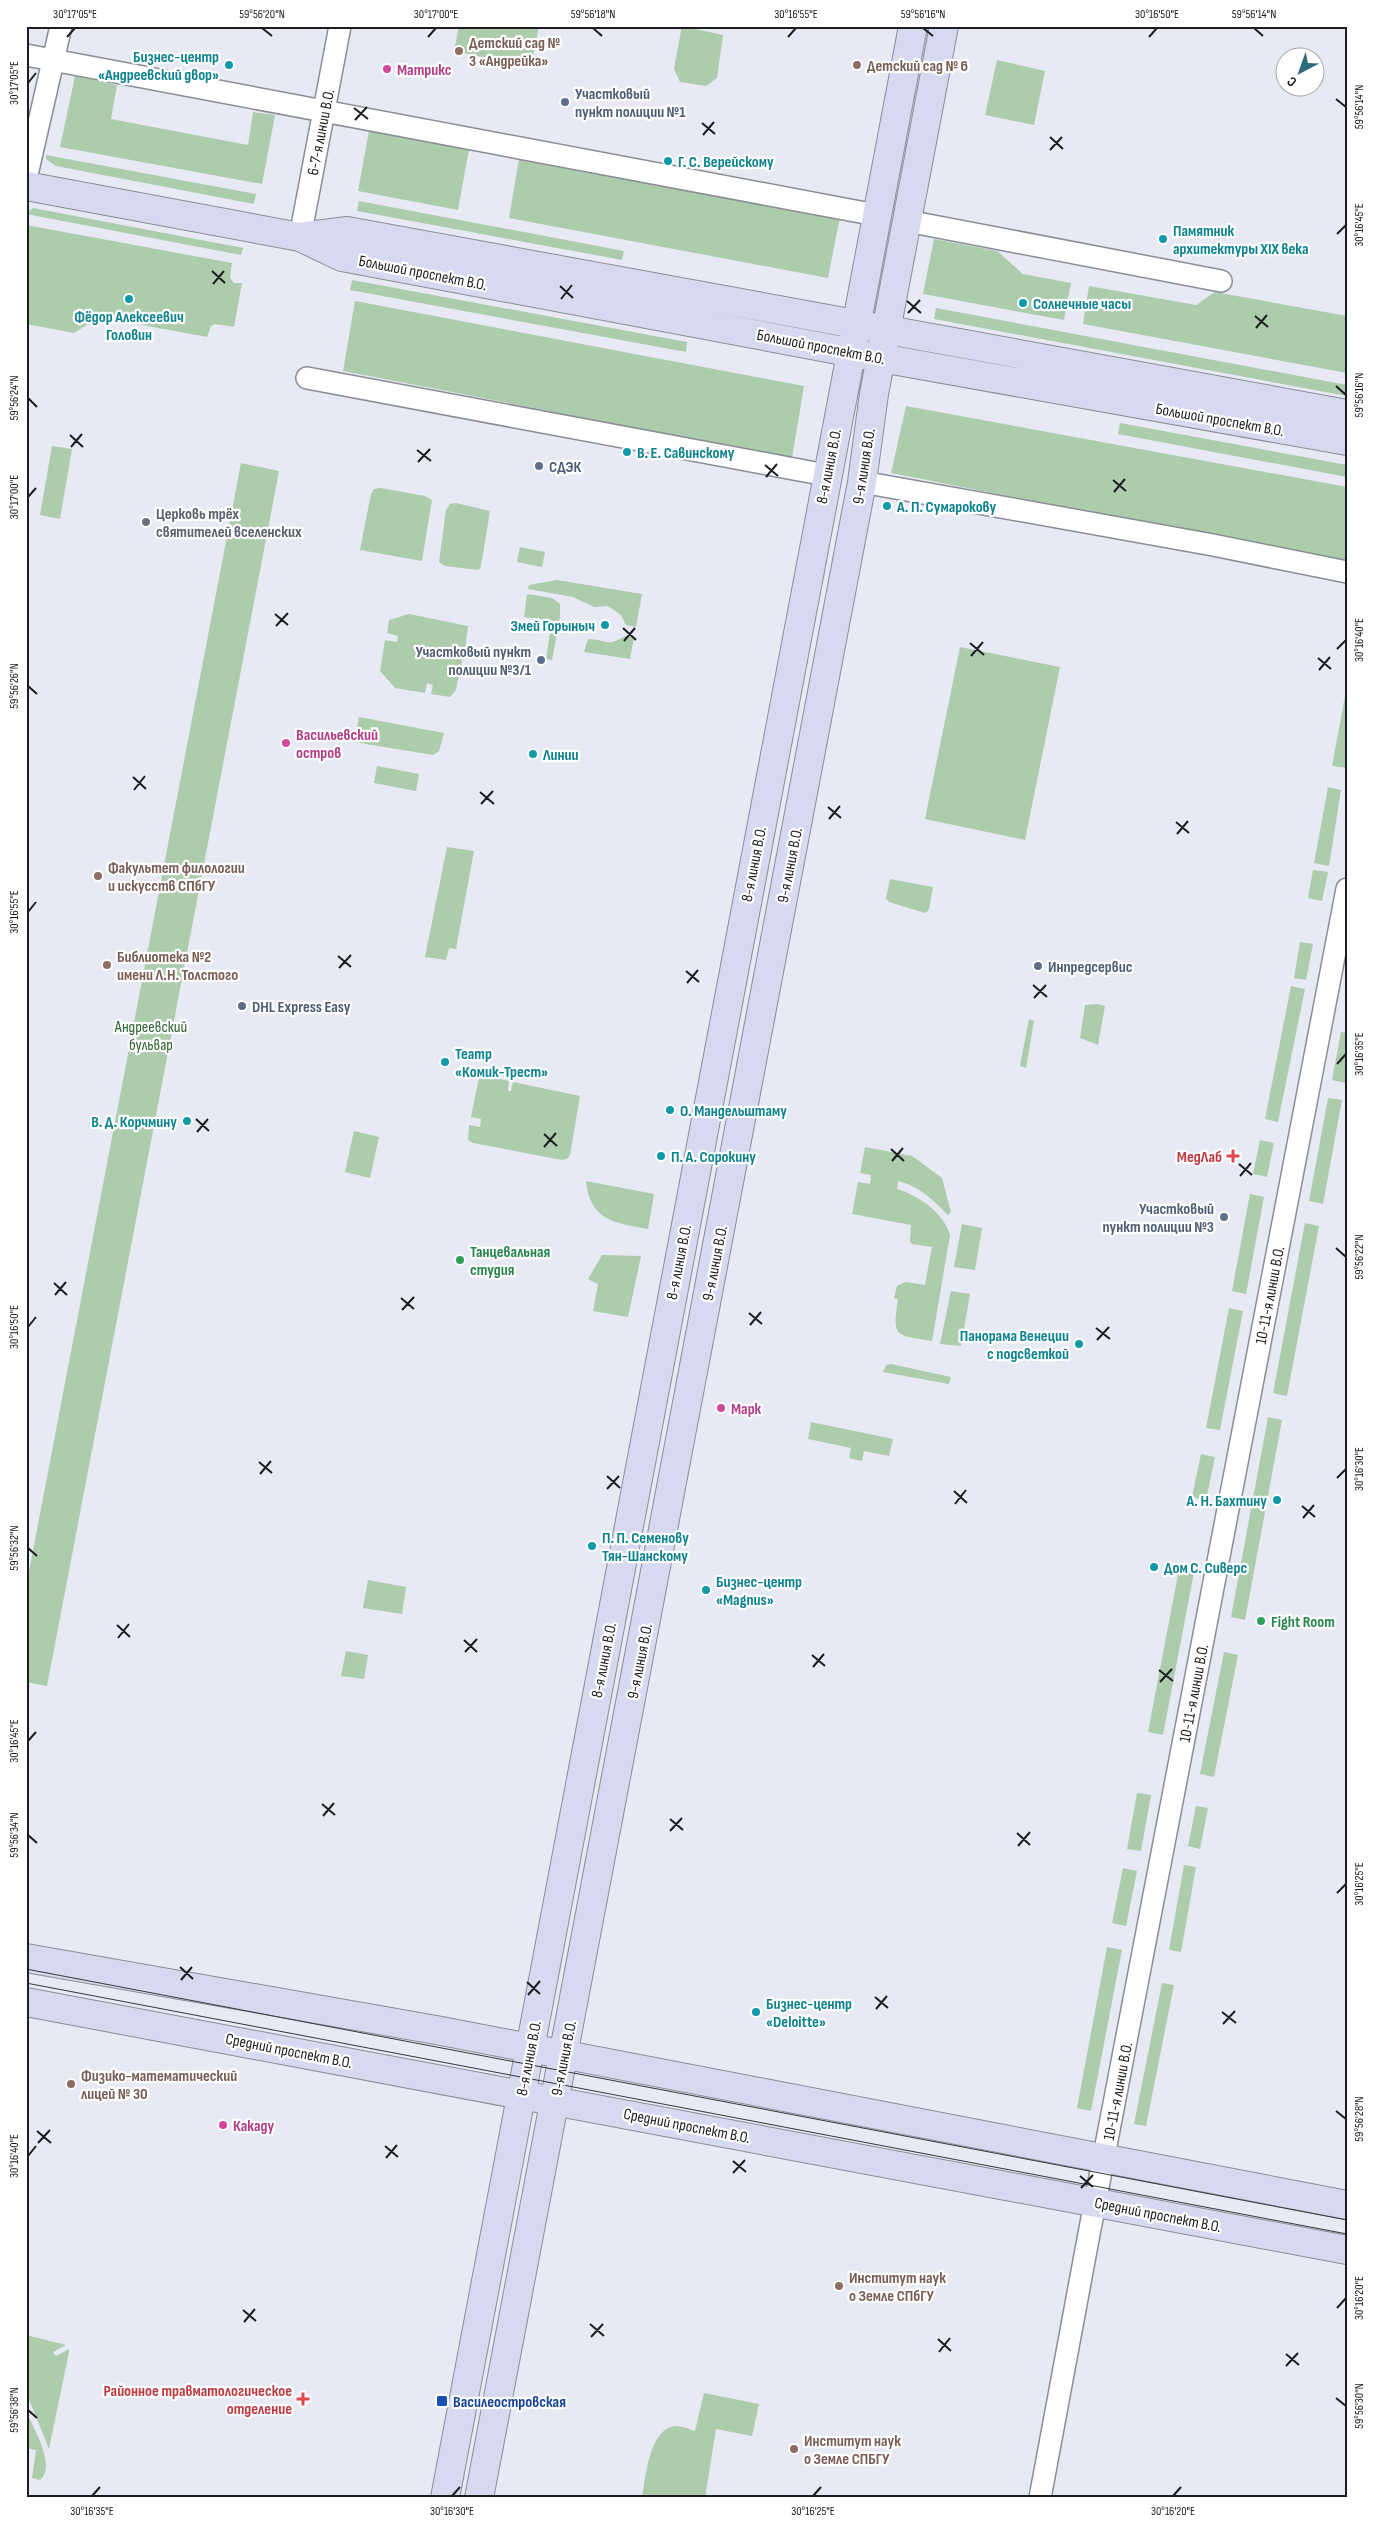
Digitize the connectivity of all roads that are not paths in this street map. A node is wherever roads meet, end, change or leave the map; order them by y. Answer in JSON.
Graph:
{"nodes":[{"id":1,"x":61,"y":26,"type":"edge"},
{"id":2,"x":340,"y":26,"type":"edge"},
{"id":3,"x":913,"y":26,"type":"edge"},
{"id":4,"x":944,"y":26,"type":"edge"},
{"id":5,"x":26,"y":55,"type":"edge"},
{"id":6,"x":55,"y":61,"type":"junction"},
{"id":7,"x":324,"y":112,"type":"junction"},
{"id":8,"x":26,"y":179,"type":"edge"},
{"id":9,"x":26,"y":186,"type":"edge"},
{"id":10,"x":876,"y":215,"type":"junction"},
{"id":11,"x":907,"y":221,"type":"junction"},
{"id":12,"x":300,"y":237,"type":"junction"},
{"id":13,"x":1221,"y":281,"type":"dead end"},
{"id":14,"x":855,"y":325,"type":"junction"},
{"id":15,"x":886,"y":331,"type":"junction"},
{"id":16,"x":850,"y":352,"type":"junction"},
{"id":17,"x":881,"y":358,"type":"junction"},
{"id":18,"x":307,"y":378,"type":"dead end"},
{"id":19,"x":1347,"y":414,"type":"edge"},
{"id":20,"x":1347,"y":441,"type":"edge"},
{"id":21,"x":826,"y":475,"type":"junction"},
{"id":22,"x":862,"y":482,"type":"junction"},
{"id":23,"x":1347,"y":572,"type":"edge"},
{"id":24,"x":1347,"y":889,"type":"edge"},
{"id":25,"x":26,"y":1958,"type":"edge"},
{"id":26,"x":26,"y":2002,"type":"edge"},
{"id":27,"x":529,"y":2048,"type":"junction"},
{"id":28,"x":564,"y":2055,"type":"junction"},
{"id":29,"x":521,"y":2094,"type":"junction"},
{"id":30,"x":555,"y":2100,"type":"junction"},
{"id":31,"x":1104,"y":2159,"type":"junction"},
{"id":32,"x":1095,"y":2202,"type":"junction"},
{"id":33,"x":1347,"y":2205,"type":"edge"},
{"id":34,"x":1347,"y":2250,"type":"edge"},
{"id":35,"x":445,"y":2498,"type":"edge"},
{"id":36,"x":479,"y":2498,"type":"edge"},
{"id":37,"x":1040,"y":2498,"type":"edge"}],
"edges":[{"from":1,"to":6,"type":"street"},
{"from":2,"to":7,"type":"street","name":"6-7-я линии В.О."},
{"from":3,"to":10,"type":"main road","name":"8-я линия В.О."},
{"from":4,"to":11,"type":"main road","name":"9-я линия В.О."},
{"from":5,"to":6,"type":"street"},
{"from":6,"to":7,"type":"street"},
{"from":6,"to":8,"type":"street"},
{"from":7,"to":10,"type":"street"},
{"from":7,"to":12,"type":"street","name":"6-7-я линии В.О."},
{"from":9,"to":12,"type":"main road","name":"Большой проспект В.О."},
{"from":10,"to":14,"type":"main road","name":"8-я линия В.О."},
{"from":11,"to":13,"type":"street"},
{"from":11,"to":15,"type":"main road","name":"9-я линия В.О."},
{"from":12,"to":14,"type":"main road","name":"Большой проспект В.О."},
{"from":12,"to":16,"type":"main road","name":"Большой проспект В.О."},
{"from":14,"to":15,"type":"main road","name":"Большой проспект В.О."},
{"from":14,"to":16,"type":"main road","name":"8-я линия В.О."},
{"from":15,"to":17,"type":"main road","name":"9-я линия В.О."},
{"from":15,"to":19,"type":"main road","name":"Большой проспект В.О."},
{"from":16,"to":17,"type":"main road","name":"Большой проспект В.О."},
{"from":16,"to":21,"type":"main road","name":"8-я линия В.О."},
{"from":17,"to":20,"type":"main road","name":"Большой проспект В.О."},
{"from":17,"to":22,"type":"main road","name":"9-я линия В.О."},
{"from":18,"to":21,"type":"street"},
{"from":21,"to":27,"type":"main road","name":"8-я линия В.О."},
{"from":22,"to":23,"type":"street"},
{"from":22,"to":28,"type":"main road","name":"9-я линия В.О."},
{"from":24,"to":31,"type":"street","name":"10-11-я линии В.О."},
{"from":25,"to":27,"type":"main road"},
{"from":26,"to":29,"type":"main road","name":"Средний проспект В.О."},
{"from":27,"to":28,"type":"main road"},
{"from":27,"to":29,"type":"main road","name":"8-я линия В.О."},
{"from":28,"to":30,"type":"main road","name":"9-я линия В.О."},
{"from":28,"to":31,"type":"main road"},
{"from":29,"to":30,"type":"main road","name":"Средний проспект В.О."},
{"from":29,"to":35,"type":"main road","name":"8-я линия В.О."},
{"from":30,"to":32,"type":"main road","name":"Средний проспект В.О."},
{"from":30,"to":36,"type":"main road","name":"9-я линия В.О."},
{"from":31,"to":32,"type":"street","name":"10-11-я линии В.О."},
{"from":31,"to":33,"type":"main road"},
{"from":32,"to":34,"type":"main road","name":"Средний проспект В.О."},
{"from":32,"to":37,"type":"street","name":"10-11-я линии В.О."}]}
